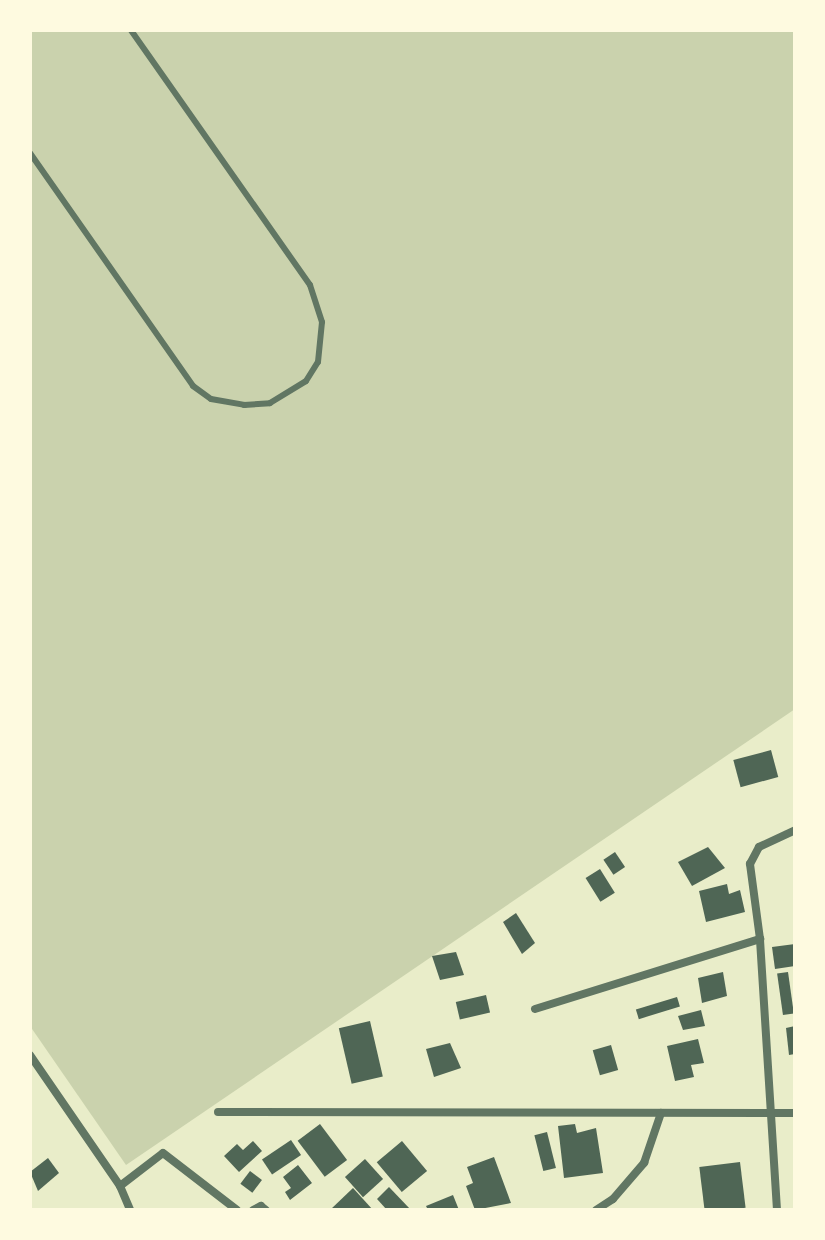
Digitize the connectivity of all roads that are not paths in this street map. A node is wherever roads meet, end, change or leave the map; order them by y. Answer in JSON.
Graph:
{"nodes":[{"id":1,"x":131,"y":30,"type":"edge"},
{"id":2,"x":30,"y":153,"type":"edge"},
{"id":3,"x":795,"y":830,"type":"edge"},
{"id":4,"x":760,"y":939,"type":"junction"},
{"id":5,"x":535,"y":1009,"type":"dead end"},
{"id":6,"x":30,"y":1055,"type":"edge"},
{"id":7,"x":218,"y":1112,"type":"dead end"},
{"id":8,"x":661,"y":1113,"type":"junction"},
{"id":9,"x":795,"y":1113,"type":"edge"},
{"id":10,"x":769,"y":1114,"type":"junction"},
{"id":11,"x":120,"y":1186,"type":"junction"},
{"id":12,"x":130,"y":1210,"type":"edge"},
{"id":13,"x":237,"y":1210,"type":"edge"},
{"id":14,"x":253,"y":1210,"type":"edge"},
{"id":15,"x":266,"y":1210,"type":"edge"},
{"id":16,"x":596,"y":1210,"type":"edge"},
{"id":17,"x":777,"y":1210,"type":"edge"}],
"edges":[{"from":1,"to":2,"type":"lane"},
{"from":3,"to":4,"type":"street"},
{"from":4,"to":5,"type":"street"},
{"from":4,"to":10,"type":"street"},
{"from":6,"to":11,"type":"street"},
{"from":7,"to":8,"type":"street"},
{"from":8,"to":10,"type":"street"},
{"from":8,"to":16,"type":"street"},
{"from":9,"to":10,"type":"street"},
{"from":10,"to":17,"type":"street"},
{"from":11,"to":12,"type":"street"},
{"from":11,"to":13,"type":"street"},
{"from":14,"to":15,"type":"street"}]}
